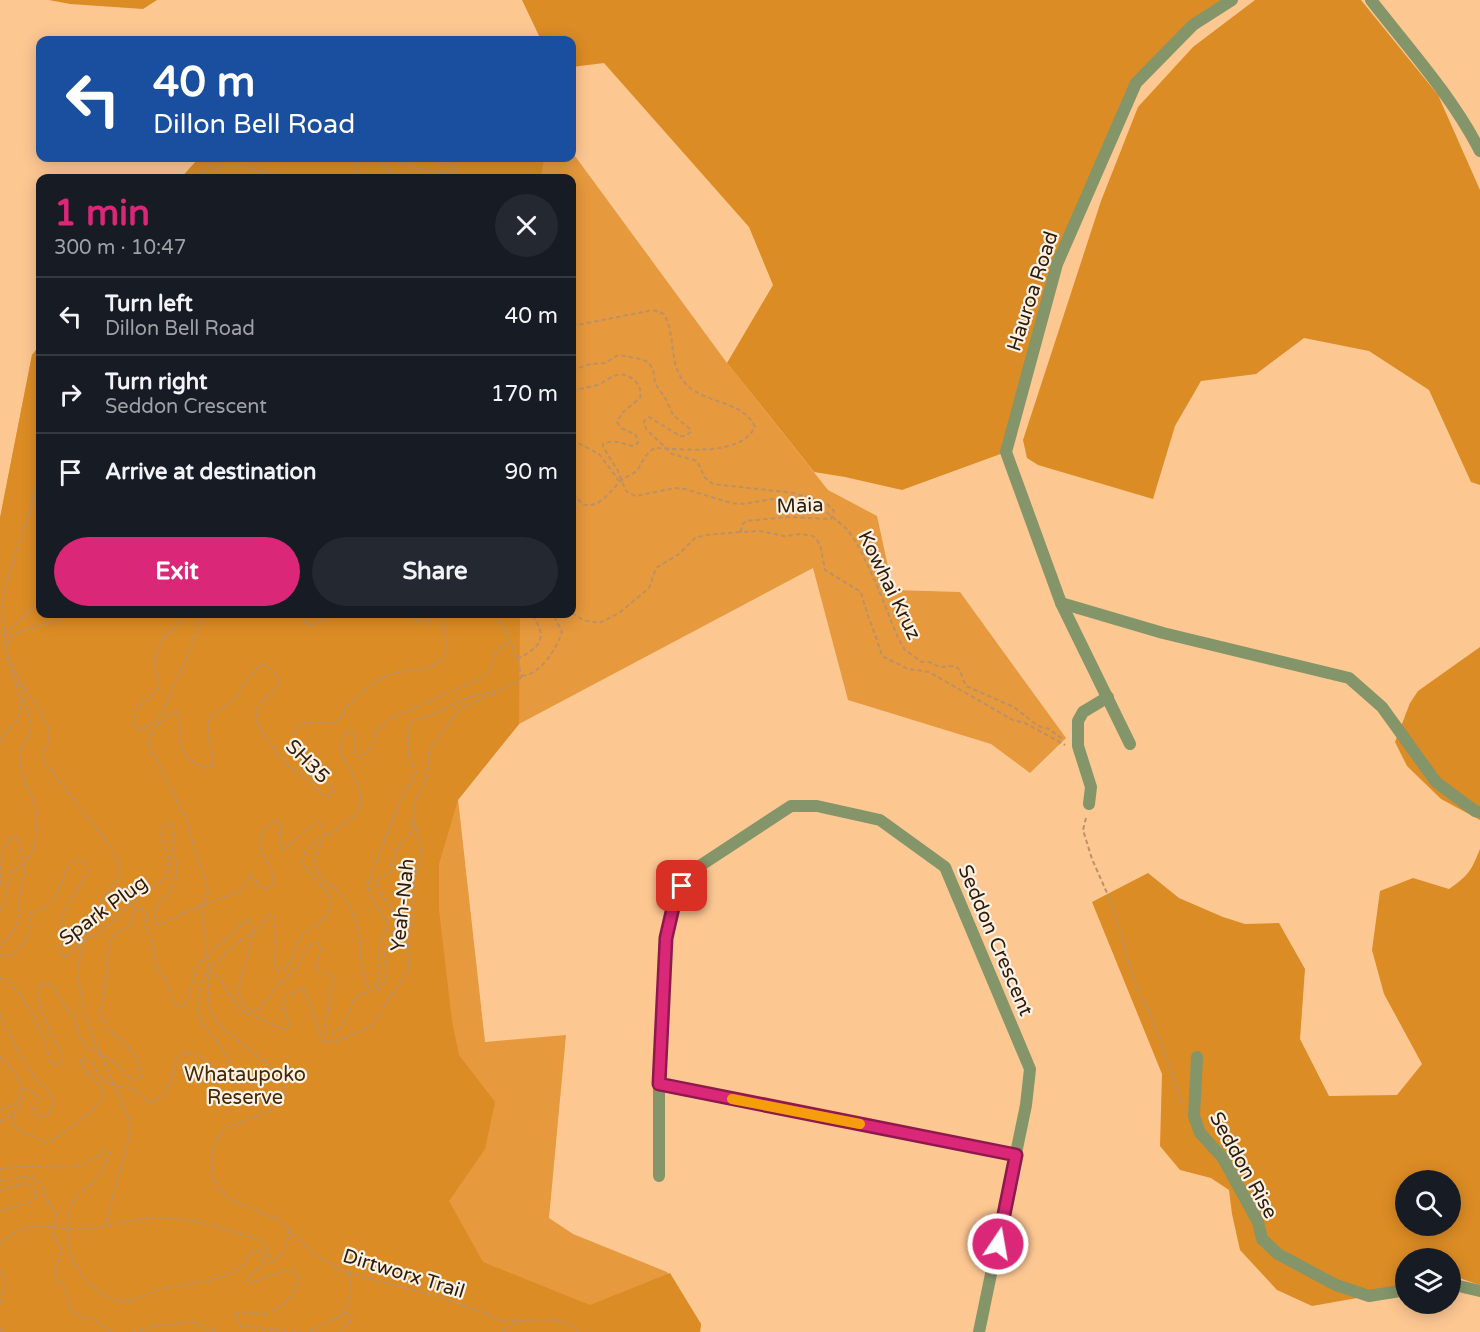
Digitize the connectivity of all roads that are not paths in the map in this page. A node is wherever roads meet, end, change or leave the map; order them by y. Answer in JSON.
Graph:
{"nodes":[{"id":1,"x":1232,"y":0,"type":"edge"},
{"id":2,"x":1371,"y":0,"type":"edge"},
{"id":3,"x":1480,"y":151,"type":"edge"},
{"id":4,"x":1061,"y":603,"type":"junction"},
{"id":5,"x":1107,"y":697,"type":"junction"},
{"id":6,"x":1130,"y":744,"type":"dead end"},
{"id":7,"x":1089,"y":804,"type":"road end"},
{"id":8,"x":1480,"y":812,"type":"edge"},
{"id":9,"x":1197,"y":1057,"type":"dead end"},
{"id":10,"x":659,"y":1084,"type":"junction"},
{"id":11,"x":1016,"y":1155,"type":"junction"},
{"id":12,"x":659,"y":1176,"type":"dead end"},
{"id":13,"x":1461,"y":1287,"type":"edge"},
{"id":14,"x":1480,"y":1291,"type":"edge"},
{"id":15,"x":1395,"y":1292,"type":"edge"},
{"id":16,"x":979,"y":1332,"type":"edge"}],
"edges":[{"from":1,"to":4,"type":"street","name":"Hauroa Road"},
{"from":2,"to":3,"type":"street"},
{"from":4,"to":5,"type":"street","name":"Hauroa Road"},
{"from":4,"to":8,"type":"street"},
{"from":5,"to":6,"type":"street","name":"Hauroa Road"},
{"from":5,"to":7,"type":"street"},
{"from":9,"to":15,"type":"street","name":"Seddon Rise"},
{"from":10,"to":11,"type":"street"},
{"from":10,"to":11,"type":"street","name":"Seddon Crescent"},
{"from":10,"to":12,"type":"street","name":"Seddon Crescent"},
{"from":11,"to":16,"type":"street","name":"Seddon Crescent"},
{"from":13,"to":14,"type":"street"}]}
